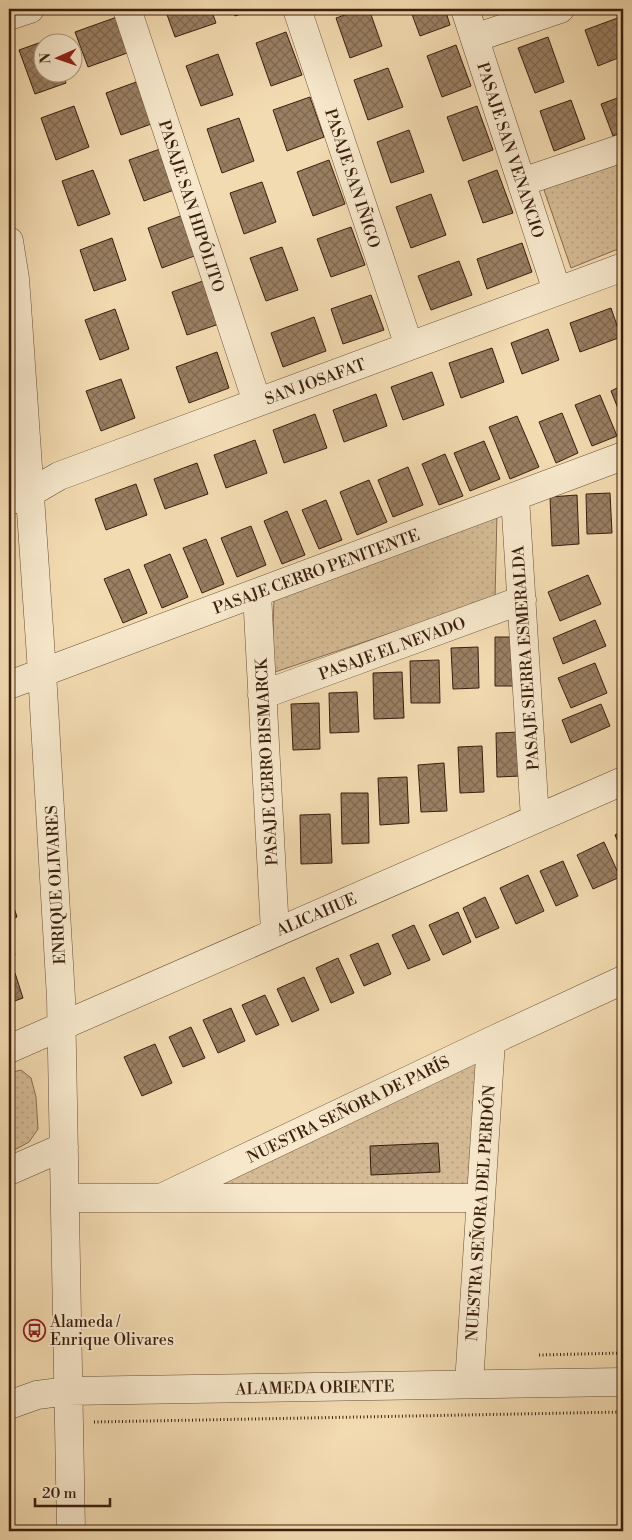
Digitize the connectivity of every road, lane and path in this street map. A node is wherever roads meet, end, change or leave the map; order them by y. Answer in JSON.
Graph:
{"nodes":[{"id":1,"x":30,"y":9,"type":"edge"},
{"id":2,"x":127,"y":9,"type":"edge"},
{"id":3,"x":297,"y":9,"type":"edge"},
{"id":4,"x":465,"y":9,"type":"edge"},
{"id":5,"x":560,"y":9,"type":"edge"},
{"id":6,"x":9,"y":16,"type":"edge"},
{"id":7,"x":474,"y":38,"type":"junction"},
{"id":8,"x":623,"y":148,"type":"edge"},
{"id":9,"x":522,"y":182,"type":"junction"},
{"id":10,"x":9,"y":241,"type":"edge"},
{"id":11,"x":623,"y":266,"type":"edge"},
{"id":12,"x":557,"y":291,"type":"junction"},
{"id":13,"x":409,"y":346,"type":"junction"},
{"id":14,"x":15,"y":360,"type":"edge"},
{"id":15,"x":257,"y":402,"type":"junction"},
{"id":16,"x":623,"y":456,"type":"edge"},
{"id":17,"x":515,"y":496,"type":"junction"},
{"id":18,"x":19,"y":497,"type":"edge"},
{"id":19,"x":257,"y":592,"type":"junction"},
{"id":20,"x":522,"y":600,"type":"junction"},
{"id":21,"x":42,"y":672,"type":"junction"},
{"id":22,"x":9,"y":685,"type":"edge"},
{"id":23,"x":262,"y":695,"type":"junction"},
{"id":24,"x":623,"y":781,"type":"edge"},
{"id":25,"x":535,"y":819,"type":"junction"},
{"id":26,"x":275,"y":932,"type":"junction"},
{"id":27,"x":623,"y":980,"type":"edge"},
{"id":28,"x":62,"y":1025,"type":"junction"},
{"id":29,"x":491,"y":1041,"type":"junction"},
{"id":30,"x":9,"y":1049,"type":"edge"},
{"id":31,"x":64,"y":1147,"type":"junction"},
{"id":32,"x":9,"y":1171,"type":"edge"},
{"id":33,"x":65,"y":1198,"type":"junction"},
{"id":34,"x":163,"y":1198,"type":"junction"},
{"id":35,"x":481,"y":1198,"type":"junction"},
{"id":36,"x":623,"y":1382,"type":"edge"},
{"id":37,"x":469,"y":1384,"type":"junction"},
{"id":38,"x":68,"y":1392,"type":"junction"},
{"id":39,"x":9,"y":1405,"type":"edge"},
{"id":40,"x":623,"y":1412,"type":"edge"},
{"id":41,"x":69,"y":1423,"type":"junction"},
{"id":42,"x":70,"y":1531,"type":"edge"}],
"edges":[{"from":1,"to":6,"type":"street"},
{"from":2,"to":15,"type":"street","name":"PASAJE SAN HIPÓLITO"},
{"from":3,"to":13,"type":"street","name":"PASAJE SAN IÑIGO"},
{"from":4,"to":7,"type":"street","name":"PASAJE SAN VENANCIO"},
{"from":5,"to":7,"type":"street"},
{"from":7,"to":9,"type":"street","name":"PASAJE SAN VENANCIO"},
{"from":8,"to":9,"type":"street"},
{"from":9,"to":12,"type":"street","name":"PASAJE SAN VENANCIO"},
{"from":10,"to":14,"type":"street","name":"ENRIQUE OLIVARES"},
{"from":11,"to":12,"type":"street","name":"SAN JOSAFAT"},
{"from":12,"to":13,"type":"street","name":"SAN JOSAFAT"},
{"from":13,"to":15,"type":"street","name":"SAN JOSAFAT"},
{"from":14,"to":18,"type":"street","name":"ENRIQUE OLIVARES"},
{"from":15,"to":18,"type":"street","name":"SAN JOSAFAT"},
{"from":16,"to":17,"type":"street","name":"PASAJE CERRO PENITENTE"},
{"from":17,"to":19,"type":"street","name":"PASAJE CERRO PENITENTE"},
{"from":17,"to":20,"type":"street","name":"PASAJE SIERRA ESMERALDA"},
{"from":18,"to":21,"type":"street","name":"ENRIQUE OLIVARES"},
{"from":19,"to":21,"type":"street","name":"PASAJE CERRO PENITENTE"},
{"from":19,"to":23,"type":"street","name":"PASAJE CERRO BISMARCK"},
{"from":20,"to":23,"type":"street","name":"PASAJE EL NEVADO"},
{"from":20,"to":25,"type":"street","name":"PASAJE SIERRA ESMERALDA"},
{"from":21,"to":22,"type":"street","name":"PASAJE CERRO PENITENTE"},
{"from":21,"to":28,"type":"street","name":"ENRIQUE OLIVARES"},
{"from":23,"to":26,"type":"street","name":"PASAJE CERRO BISMARCK"},
{"from":24,"to":25,"type":"street","name":"ALICAHUE"},
{"from":25,"to":26,"type":"street","name":"ALICAHUE"},
{"from":26,"to":28,"type":"street","name":"ALICAHUE"},
{"from":27,"to":29,"type":"street","name":"NUESTRA SEÑORA DE PARÍS"},
{"from":28,"to":30,"type":"street","name":"ALICAHUE"},
{"from":28,"to":31,"type":"street","name":"ENRIQUE OLIVARES"},
{"from":29,"to":34,"type":"street","name":"NUESTRA SEÑORA DE PARÍS"},
{"from":29,"to":35,"type":"street","name":"NUESTRA SEÑORA DEL PERDÓN"},
{"from":31,"to":32,"type":"street"},
{"from":31,"to":33,"type":"street","name":"ENRIQUE OLIVARES"},
{"from":33,"to":34,"type":"street","name":"NUESTRA SEÑORA DE PARÍS"},
{"from":33,"to":38,"type":"street","name":"ENRIQUE OLIVARES"},
{"from":34,"to":35,"type":"street"},
{"from":35,"to":37,"type":"street","name":"NUESTRA SEÑORA DEL PERDÓN"},
{"from":36,"to":37,"type":"street","name":"ALAMEDA ORIENTE"},
{"from":37,"to":38,"type":"street","name":"ALAMEDA ORIENTE"},
{"from":38,"to":39,"type":"street","name":"ALAMEDA ORIENTE"},
{"from":38,"to":41,"type":"street","name":"ENRIQUE OLIVARES"},
{"from":40,"to":41,"type":"path"},
{"from":41,"to":42,"type":"street","name":"ENRIQUE OLIVARES"}]}
